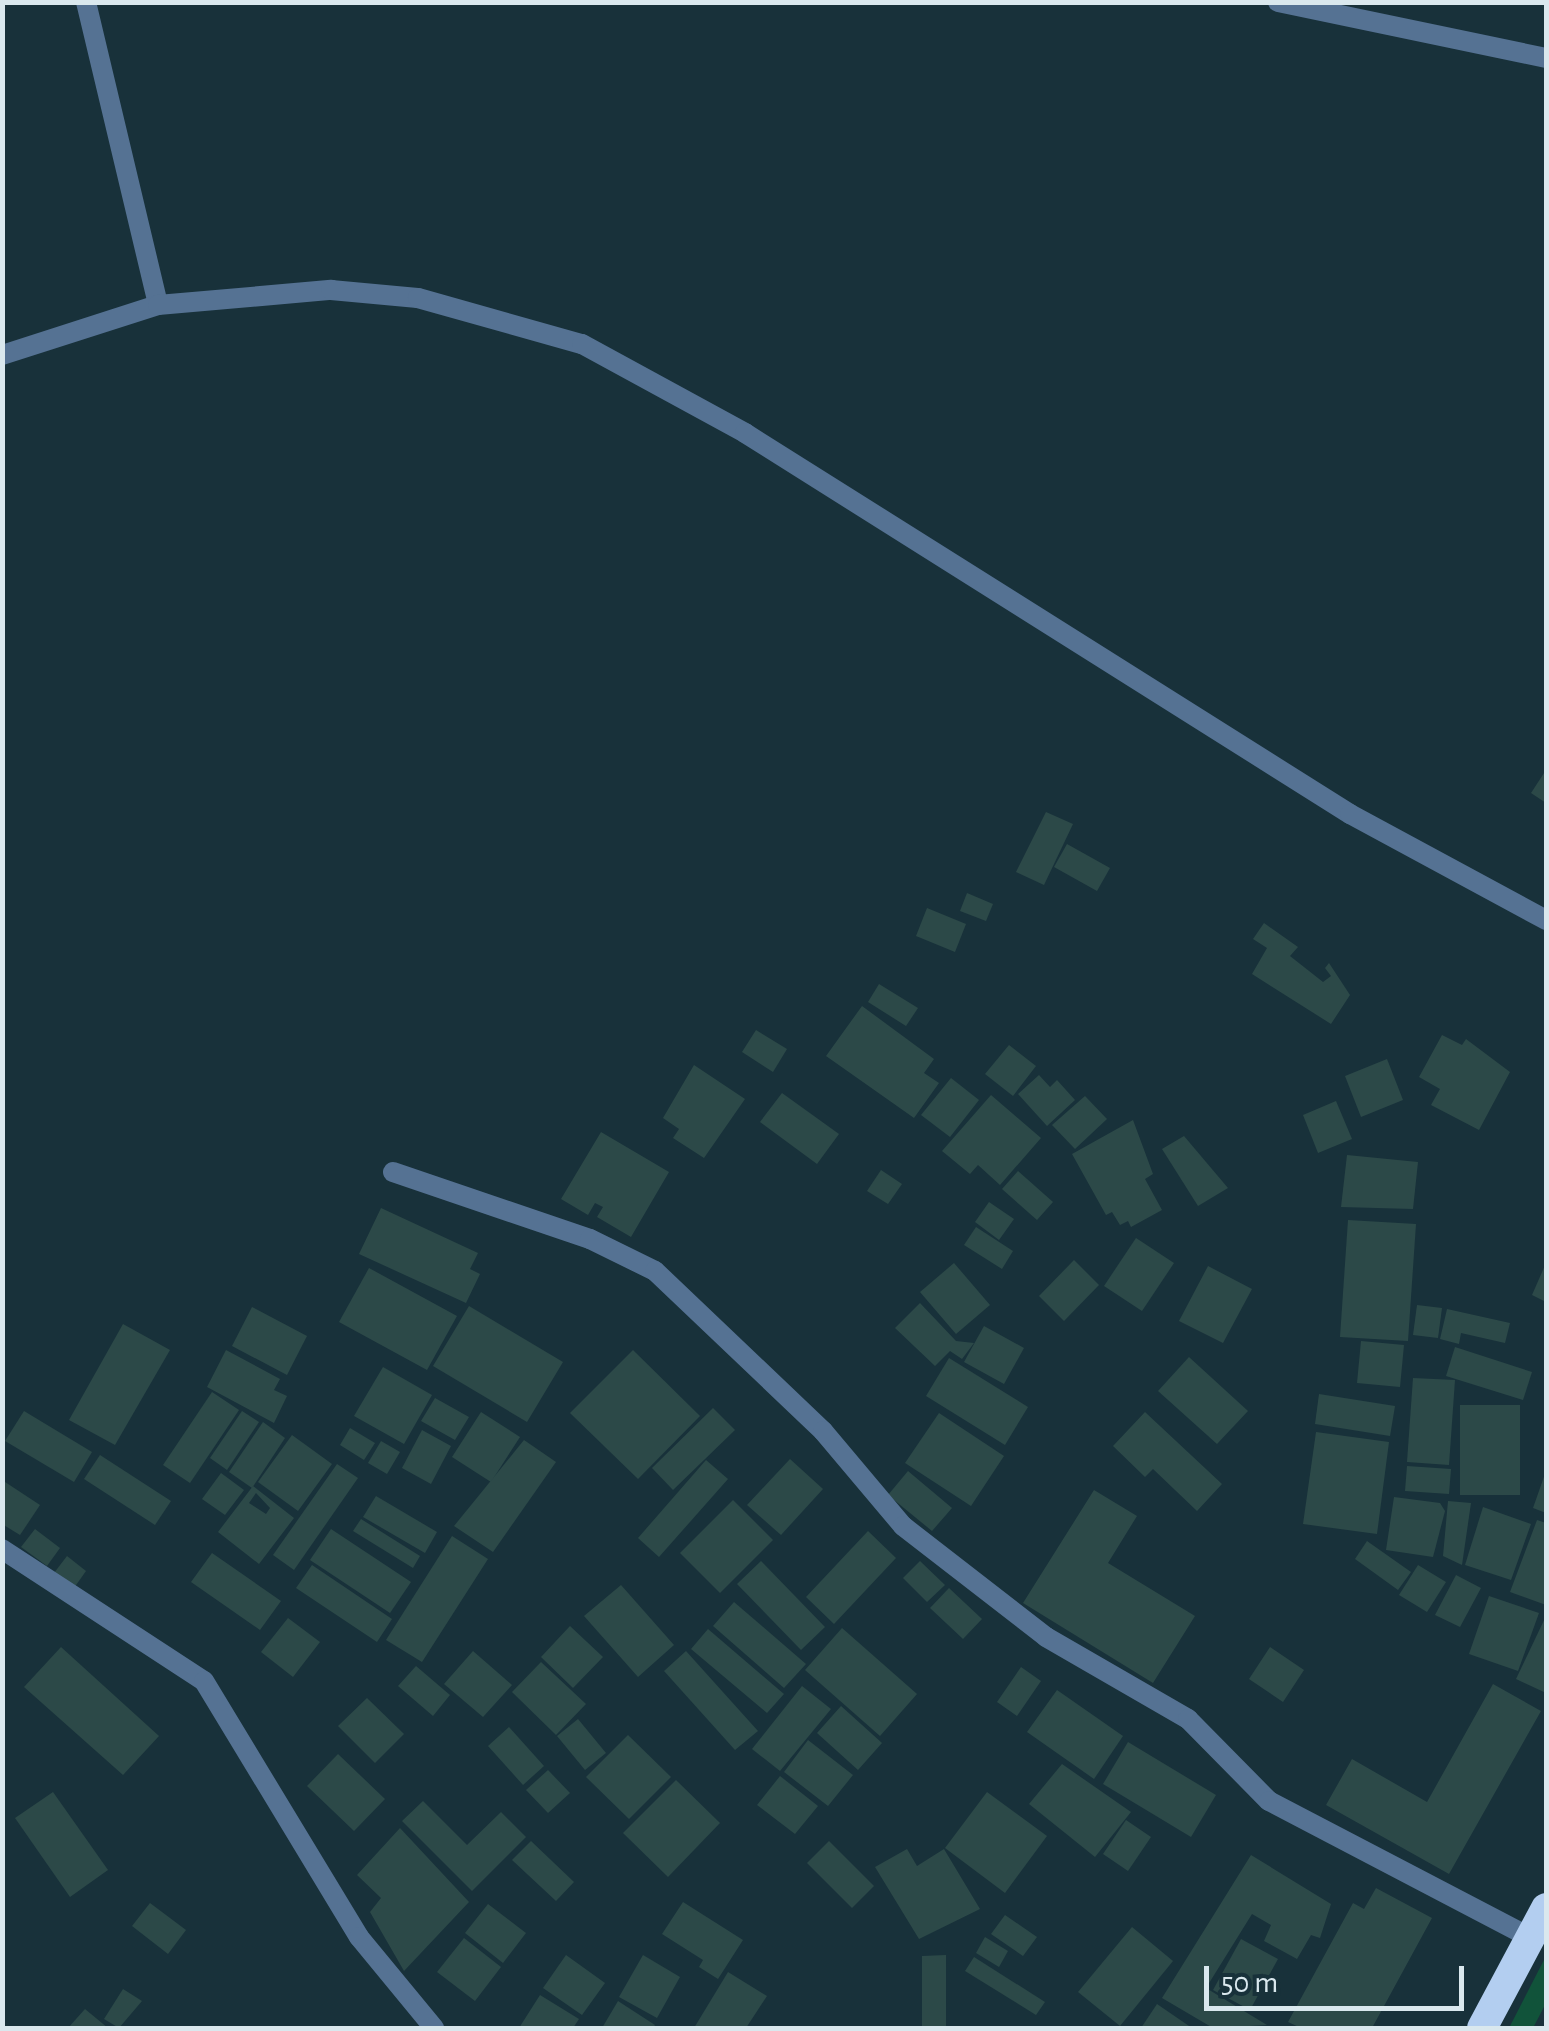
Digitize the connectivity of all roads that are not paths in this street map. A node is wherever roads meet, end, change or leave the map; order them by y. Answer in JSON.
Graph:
{"nodes":[{"id":1,"x":86,"y":2,"type":"edge"},
{"id":2,"x":1278,"y":2,"type":"edge"},
{"id":3,"x":1546,"y":58,"type":"edge"},
{"id":4,"x":158,"y":305,"type":"junction"},
{"id":5,"x":2,"y":355,"type":"edge"},
{"id":6,"x":1546,"y":920,"type":"edge"},
{"id":7,"x":393,"y":1172,"type":"dead end"},
{"id":8,"x":2,"y":1549,"type":"edge"},
{"id":9,"x":1546,"y":1908,"type":"edge"},
{"id":10,"x":1531,"y":1938,"type":"junction"},
{"id":11,"x":434,"y":2028,"type":"edge"},
{"id":12,"x":1482,"y":2028,"type":"edge"}],
"edges":[{"from":1,"to":4,"type":"street"},
{"from":2,"to":3,"type":"street"},
{"from":4,"to":5,"type":"street"},
{"from":4,"to":6,"type":"street"},
{"from":7,"to":10,"type":"street"},
{"from":8,"to":11,"type":"street"},
{"from":9,"to":10,"type":"highway"},
{"from":10,"to":12,"type":"highway"}]}
